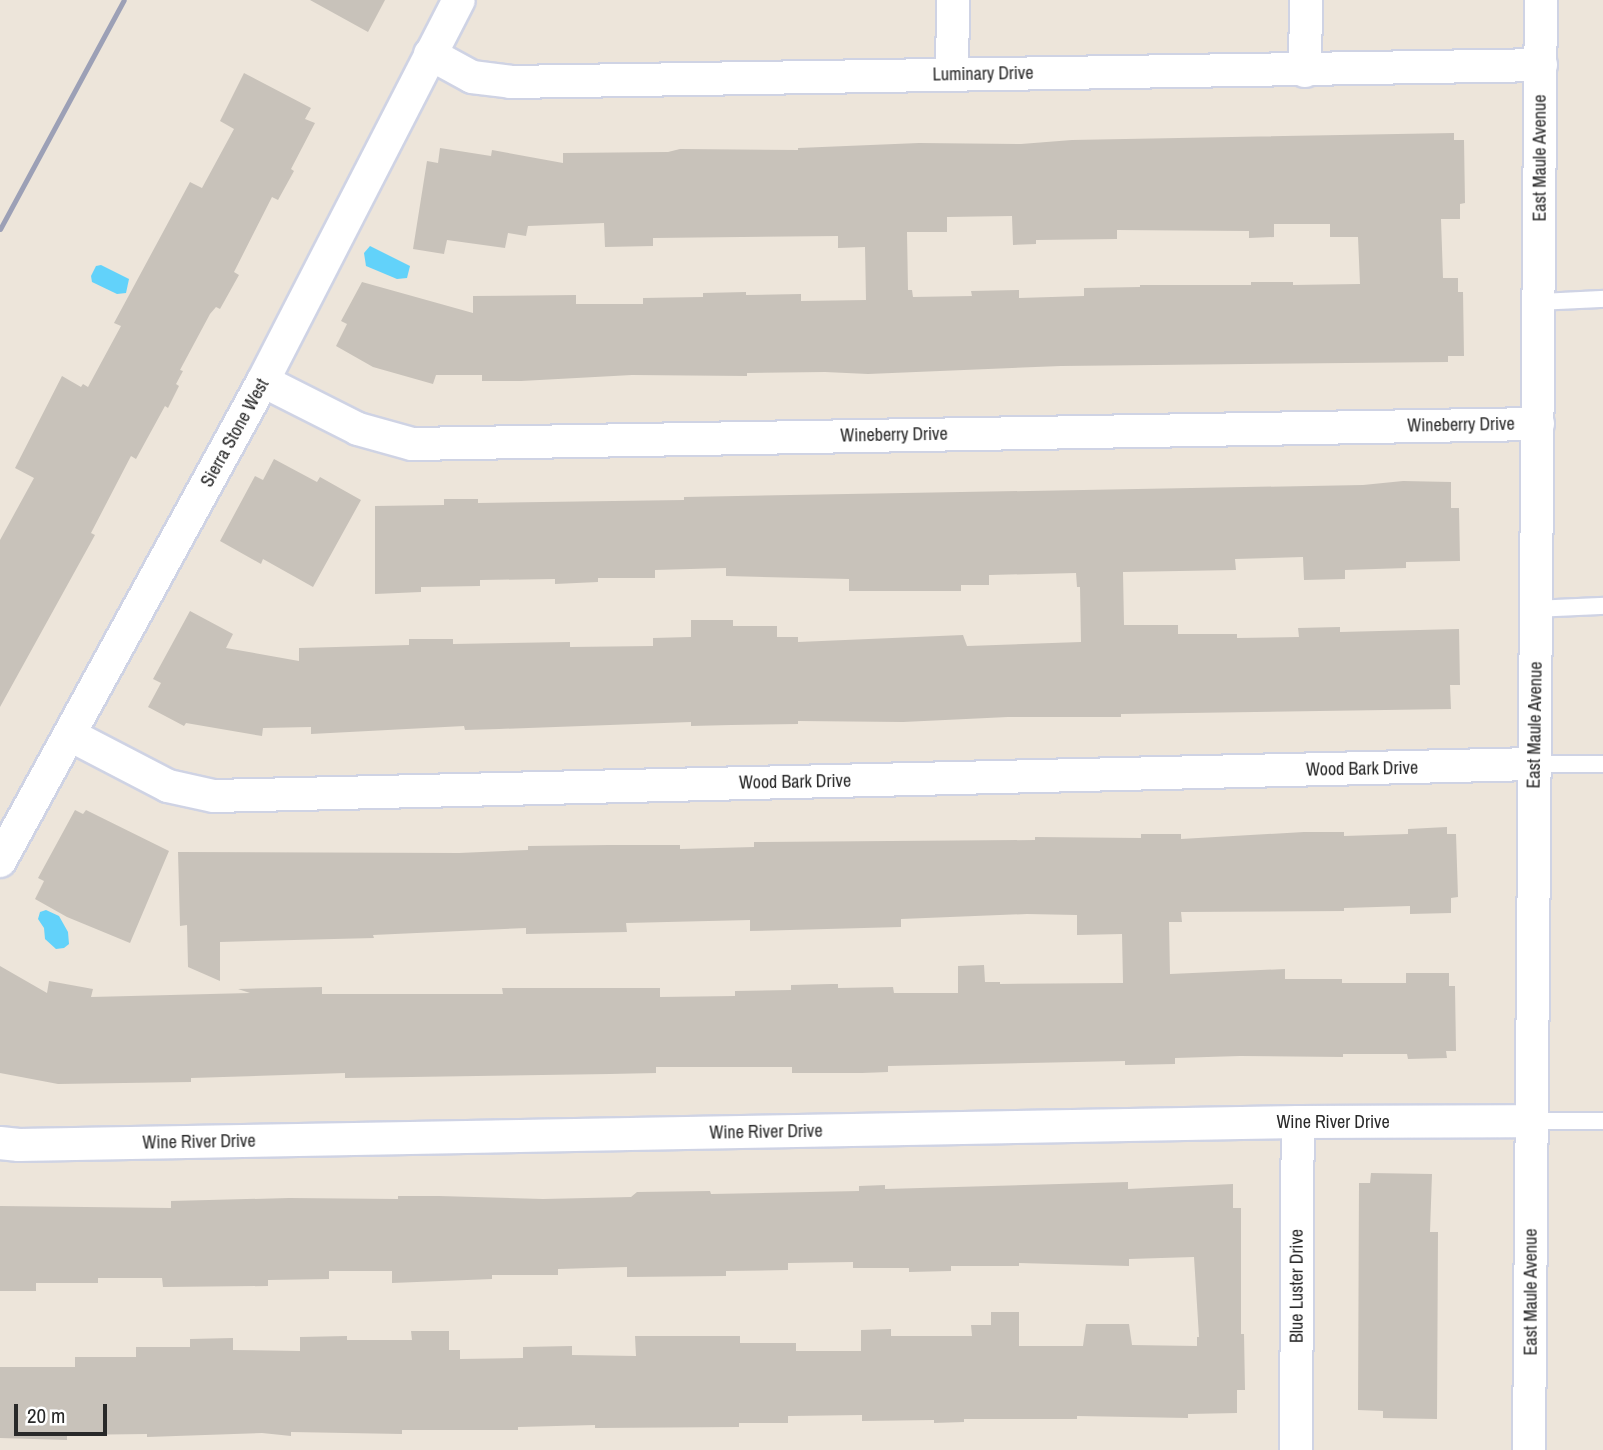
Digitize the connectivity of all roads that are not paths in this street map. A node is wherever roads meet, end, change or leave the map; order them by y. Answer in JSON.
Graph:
{"nodes":[{"id":1,"x":459,"y":0,"type":"edge"},
{"id":2,"x":953,"y":0,"type":"edge"},
{"id":3,"x":1306,"y":0,"type":"edge"},
{"id":4,"x":1541,"y":0,"type":"edge"},
{"id":5,"x":430,"y":54,"type":"junction"},
{"id":6,"x":1541,"y":65,"type":"junction"},
{"id":7,"x":1305,"y":71,"type":"junction"},
{"id":8,"x":952,"y":75,"type":"junction"},
{"id":9,"x":1603,"y":299,"type":"edge"},
{"id":10,"x":1539,"y":302,"type":"junction"},
{"id":11,"x":263,"y":382,"type":"junction"},
{"id":12,"x":1538,"y":424,"type":"junction"},
{"id":13,"x":1603,"y":606,"type":"edge"},
{"id":14,"x":1536,"y":609,"type":"junction"},
{"id":15,"x":70,"y":735,"type":"junction"},
{"id":16,"x":1603,"y":764,"type":"edge"},
{"id":17,"x":1535,"y":765,"type":"junction"},
{"id":18,"x":0,"y":861,"type":"edge"},
{"id":19,"x":1532,"y":1121,"type":"junction"},
{"id":20,"x":1603,"y":1121,"type":"edge"},
{"id":21,"x":1298,"y":1122,"type":"junction"},
{"id":22,"x":0,"y":1143,"type":"edge"},
{"id":23,"x":1296,"y":1450,"type":"edge"},
{"id":24,"x":1529,"y":1450,"type":"edge"}],
"edges":[{"from":1,"to":5,"type":"street","name":"Sierra Stone West"},
{"from":2,"to":8,"type":"street"},
{"from":3,"to":7,"type":"street"},
{"from":4,"to":6,"type":"street","name":"East Maule Avenue"},
{"from":5,"to":8,"type":"street","name":"Luminary Drive"},
{"from":5,"to":11,"type":"street","name":"Sierra Stone West"},
{"from":6,"to":7,"type":"street","name":"Luminary Drive"},
{"from":6,"to":10,"type":"street","name":"East Maule Avenue"},
{"from":7,"to":8,"type":"street","name":"Luminary Drive"},
{"from":9,"to":10,"type":"lane"},
{"from":10,"to":12,"type":"street","name":"East Maule Avenue"},
{"from":11,"to":12,"type":"street","name":"Wineberry Drive"},
{"from":11,"to":15,"type":"street","name":"Sierra Stone West"},
{"from":12,"to":14,"type":"street","name":"East Maule Avenue"},
{"from":13,"to":14,"type":"lane"},
{"from":14,"to":17,"type":"street","name":"East Maule Avenue"},
{"from":15,"to":17,"type":"street","name":"Wood Bark Drive"},
{"from":15,"to":18,"type":"street","name":"Sierra Stone West"},
{"from":16,"to":17,"type":"lane"},
{"from":17,"to":19,"type":"street","name":"East Maule Avenue"},
{"from":19,"to":20,"type":"lane"},
{"from":19,"to":21,"type":"street","name":"Wine River Drive"},
{"from":19,"to":24,"type":"street","name":"East Maule Avenue"},
{"from":21,"to":22,"type":"street","name":"Wine River Drive"},
{"from":21,"to":23,"type":"street","name":"Blue Luster Drive"}]}
